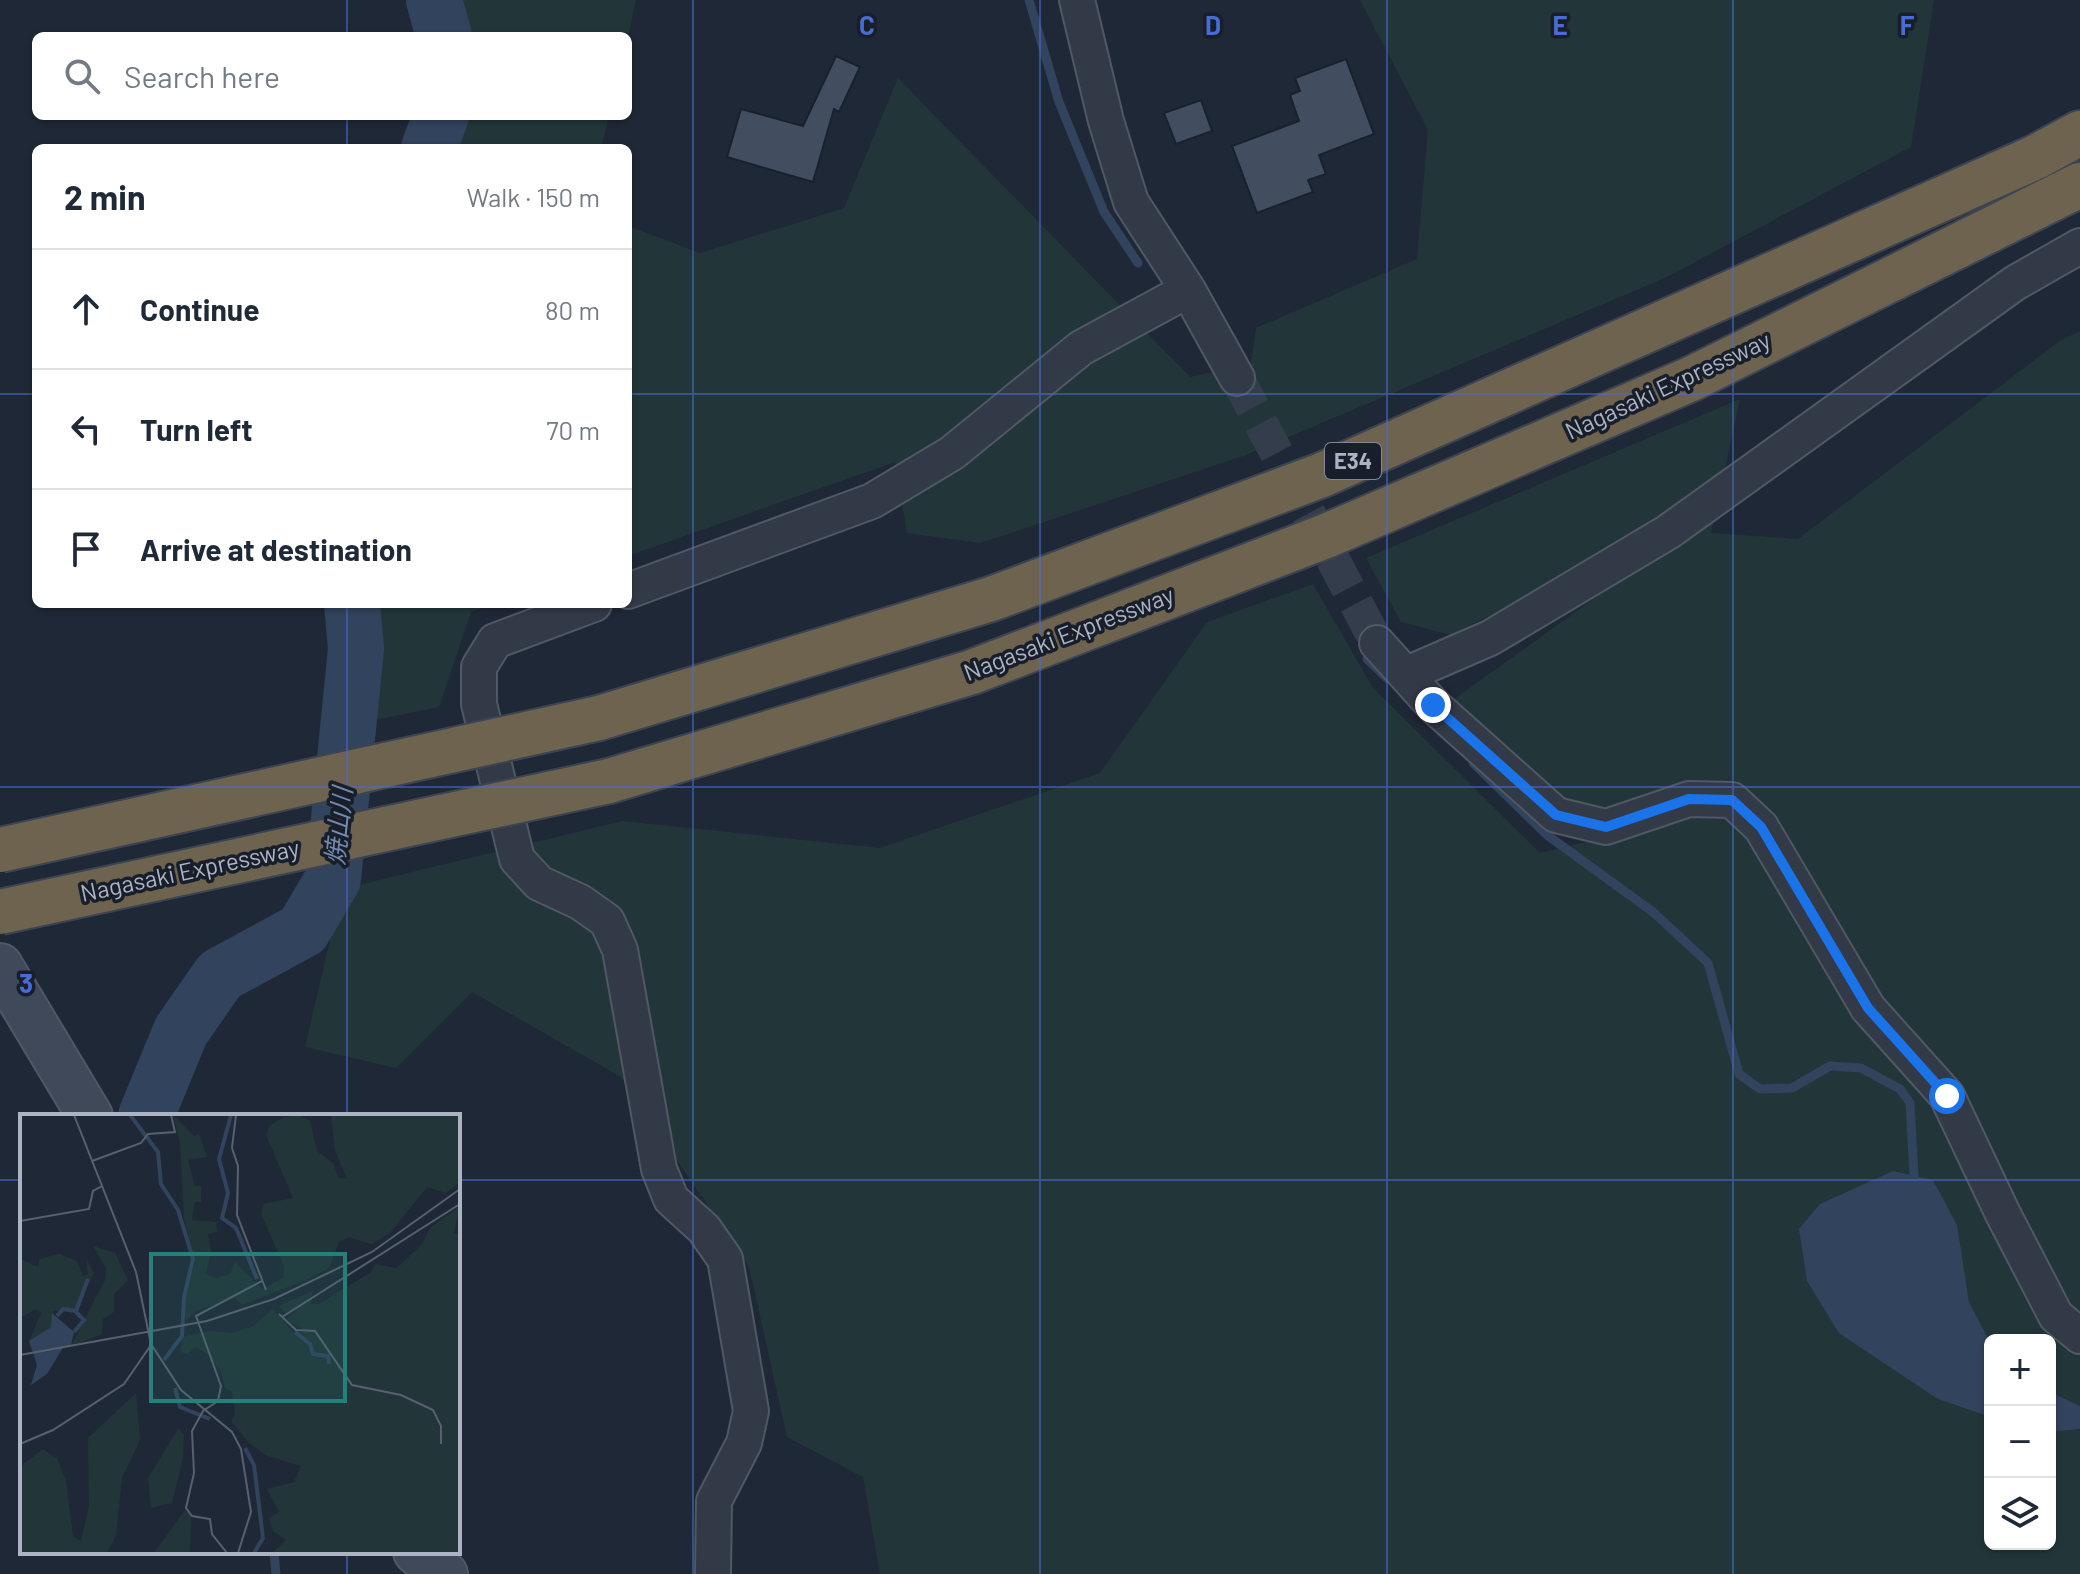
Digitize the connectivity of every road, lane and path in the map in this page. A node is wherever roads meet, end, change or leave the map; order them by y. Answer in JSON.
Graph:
{"nodes":[{"id":1,"x":1077,"y":0,"type":"edge"},
{"id":2,"x":2080,"y":133,"type":"edge"},
{"id":3,"x":2080,"y":185,"type":"edge"},
{"id":4,"x":2080,"y":246,"type":"edge"},
{"id":5,"x":1188,"y":290,"type":"junction"},
{"id":6,"x":1237,"y":378,"type":"tunnel mouth"},
{"id":7,"x":632,"y":590,"type":"edge"},
{"id":8,"x":583,"y":608,"type":"edge"},
{"id":9,"x":1377,"y":643,"type":"tunnel mouth"},
{"id":10,"x":1407,"y":674,"type":"junction"},
{"id":11,"x":0,"y":850,"type":"edge"},
{"id":12,"x":0,"y":912,"type":"edge"},
{"id":13,"x":0,"y":966,"type":"edge"},
{"id":14,"x":89,"y":1114,"type":"edge"},
{"id":15,"x":2080,"y":1336,"type":"edge"},
{"id":16,"x":419,"y":1554,"type":"edge"},
{"id":17,"x":445,"y":1574,"type":"edge"},
{"id":18,"x":713,"y":1574,"type":"edge"}],
"edges":[{"from":1,"to":5,"type":"street"},
{"from":2,"to":11,"type":"highway","number":"E34","bridge":true},
{"from":3,"to":12,"type":"highway","name":"Nagasaki Expressway","number":"E34","bridge":true},
{"from":4,"to":10,"type":"street"},
{"from":5,"to":6,"type":"street"},
{"from":5,"to":7,"type":"street"},
{"from":8,"to":18,"type":"street"},
{"from":9,"to":10,"type":"street"},
{"from":10,"to":15,"type":"street"},
{"from":13,"to":14,"type":"main road"},
{"from":16,"to":17,"type":"main road"}]}
